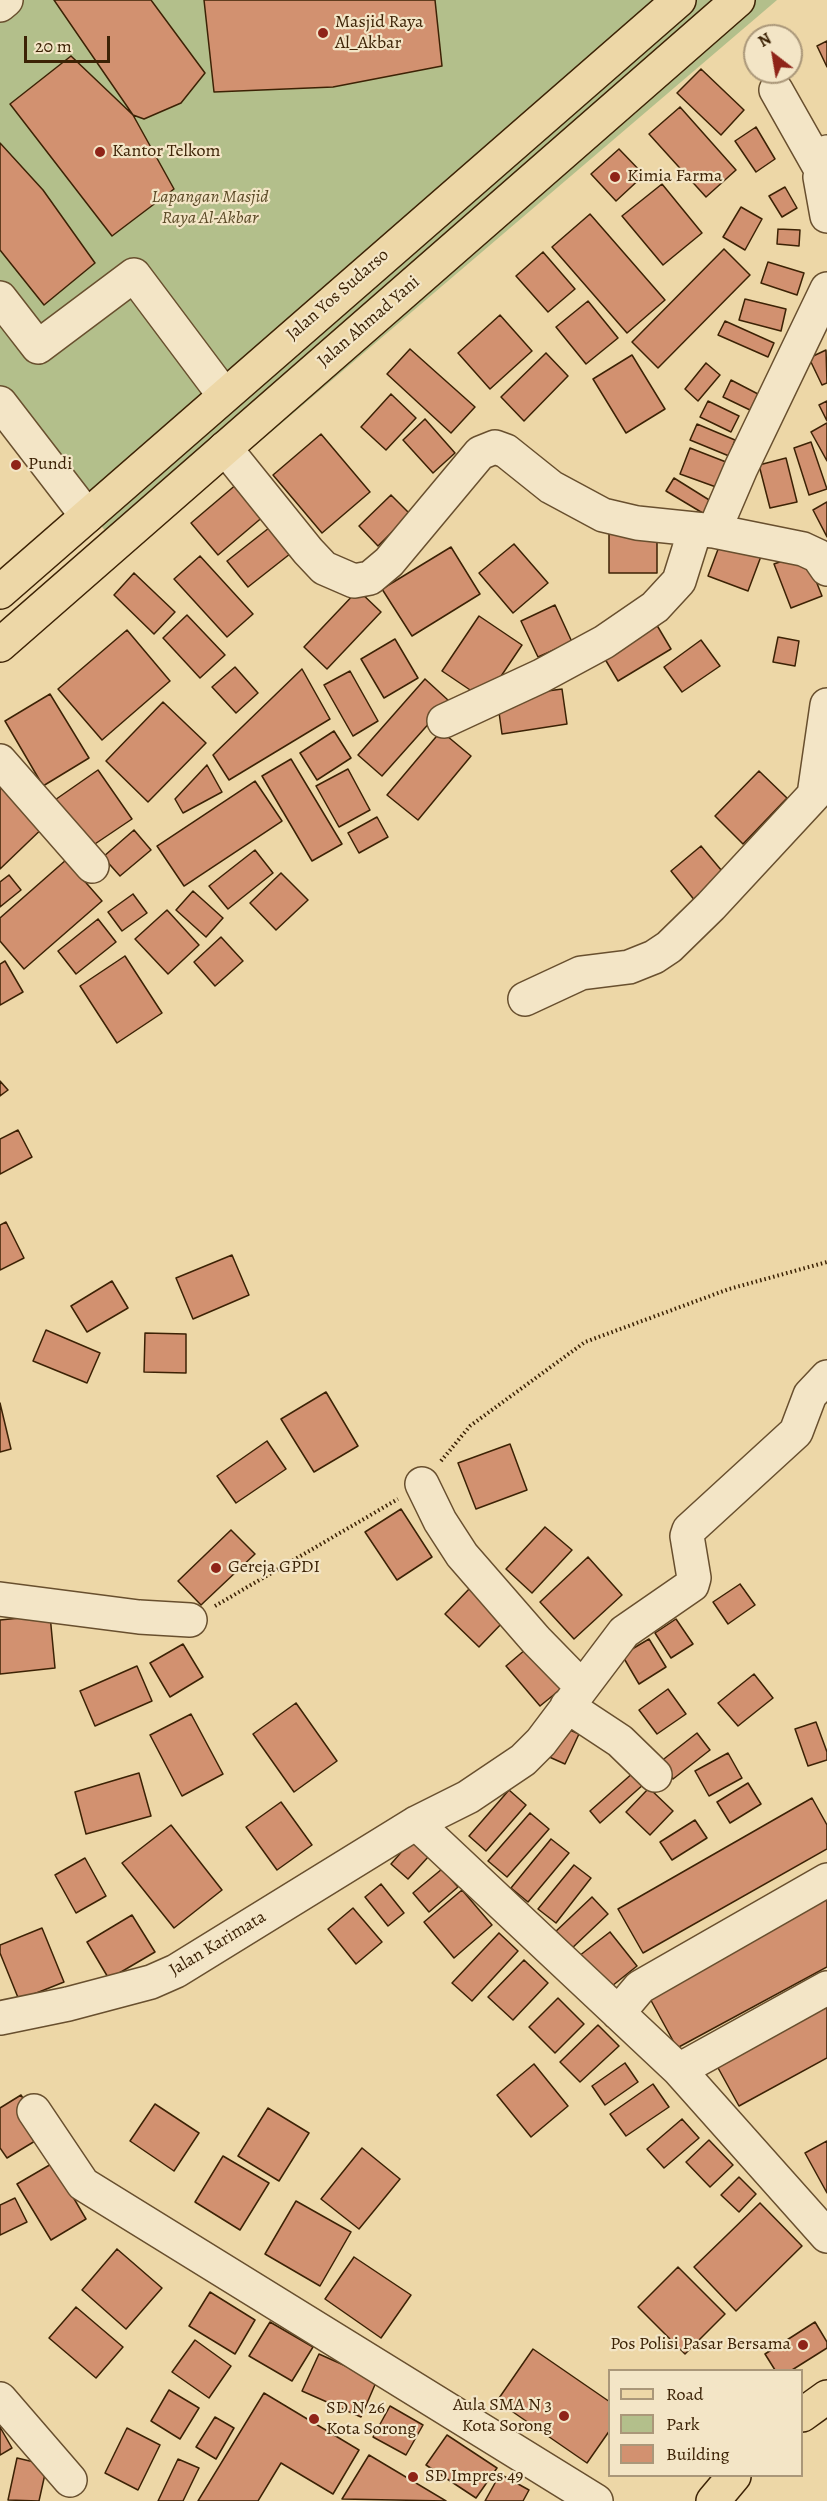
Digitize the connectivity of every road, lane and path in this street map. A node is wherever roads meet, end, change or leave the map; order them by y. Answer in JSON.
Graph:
{"nodes":[{"id":1,"x":6,"y":0,"type":"edge"},
{"id":2,"x":679,"y":0,"type":"edge"},
{"id":3,"x":738,"y":0,"type":"edge"},
{"id":4,"x":0,"y":5,"type":"edge"},
{"id":5,"x":776,"y":90,"type":"dead end"},
{"id":6,"x":824,"y":160,"type":"edge"},
{"id":7,"x":827,"y":216,"type":"edge"},
{"id":8,"x":827,"y":289,"type":"edge"},
{"id":9,"x":0,"y":298,"type":"edge"},
{"id":10,"x":224,"y":395,"type":"junction"},
{"id":11,"x":0,"y":403,"type":"edge"},
{"id":12,"x":225,"y":448,"type":"junction"},
{"id":13,"x":87,"y":516,"type":"junction"},
{"id":14,"x":705,"y":531,"type":"junction"},
{"id":15,"x":827,"y":569,"type":"edge"},
{"id":16,"x":0,"y":592,"type":"edge"},
{"id":17,"x":0,"y":645,"type":"edge"},
{"id":18,"x":827,"y":705,"type":"edge"},
{"id":19,"x":444,"y":721,"type":"dead end"},
{"id":20,"x":0,"y":761,"type":"edge"},
{"id":21,"x":92,"y":866,"type":"dead end"},
{"id":22,"x":525,"y":999,"type":"dead end"},
{"id":23,"x":827,"y":1262,"type":"edge"},
{"id":24,"x":827,"y":1377,"type":"edge"},
{"id":25,"x":422,"y":1484,"type":"junction"},
{"id":26,"x":0,"y":1599,"type":"edge"},
{"id":27,"x":190,"y":1620,"type":"joint"},
{"id":28,"x":575,"y":1696,"type":"junction"},
{"id":29,"x":655,"y":1774,"type":"dead end"},
{"id":30,"x":416,"y":1823,"type":"junction"},
{"id":31,"x":827,"y":1880,"type":"edge"},
{"id":32,"x":827,"y":1988,"type":"edge"},
{"id":33,"x":618,"y":2013,"type":"junction"},
{"id":34,"x":0,"y":2019,"type":"edge"},
{"id":35,"x":679,"y":2070,"type":"junction"},
{"id":36,"x":34,"y":2111,"type":"dead end"},
{"id":37,"x":827,"y":2236,"type":"edge"},
{"id":38,"x":827,"y":2397,"type":"edge"},
{"id":39,"x":0,"y":2399,"type":"edge"},
{"id":40,"x":803,"y":2414,"type":"edge"},
{"id":41,"x":732,"y":2477,"type":"edge"},
{"id":42,"x":70,"y":2481,"type":"dead end"},
{"id":43,"x":596,"y":2501,"type":"edge"},
{"id":44,"x":713,"y":2501,"type":"edge"}],
"edges":[{"from":1,"to":4,"type":"street"},
{"from":2,"to":10,"type":"main road","name":"Jalan Yos Sudarso"},
{"from":3,"to":12,"type":"main road","name":"Jalan Ahmad Yani"},
{"from":5,"to":6,"type":"street"},
{"from":6,"to":7,"type":"street"},
{"from":8,"to":14,"type":"street"},
{"from":9,"to":10,"type":"street"},
{"from":10,"to":13,"type":"main road","name":"Jalan Yos Sudarso"},
{"from":11,"to":13,"type":"street"},
{"from":12,"to":14,"type":"street"},
{"from":12,"to":17,"type":"main road","name":"Jalan Ahmad Yani"},
{"from":13,"to":16,"type":"main road","name":"Jalan Yos Sudarso"},
{"from":14,"to":15,"type":"street"},
{"from":14,"to":19,"type":"street"},
{"from":18,"to":22,"type":"street"},
{"from":20,"to":21,"type":"street"},
{"from":23,"to":25,"type":"path"},
{"from":24,"to":28,"type":"street","name":"Jalan Karimata"},
{"from":25,"to":27,"type":"path"},
{"from":25,"to":28,"type":"street"},
{"from":26,"to":27,"type":"street"},
{"from":28,"to":29,"type":"street"},
{"from":28,"to":30,"type":"street","name":"Jalan Karimata"},
{"from":30,"to":33,"type":"street"},
{"from":30,"to":34,"type":"street","name":"Jalan Karimata"},
{"from":31,"to":33,"type":"street"},
{"from":32,"to":35,"type":"street"},
{"from":33,"to":35,"type":"street"},
{"from":35,"to":37,"type":"street"},
{"from":36,"to":43,"type":"street"},
{"from":38,"to":40,"type":"main road"},
{"from":39,"to":42,"type":"street"},
{"from":41,"to":44,"type":"main road"}]}
